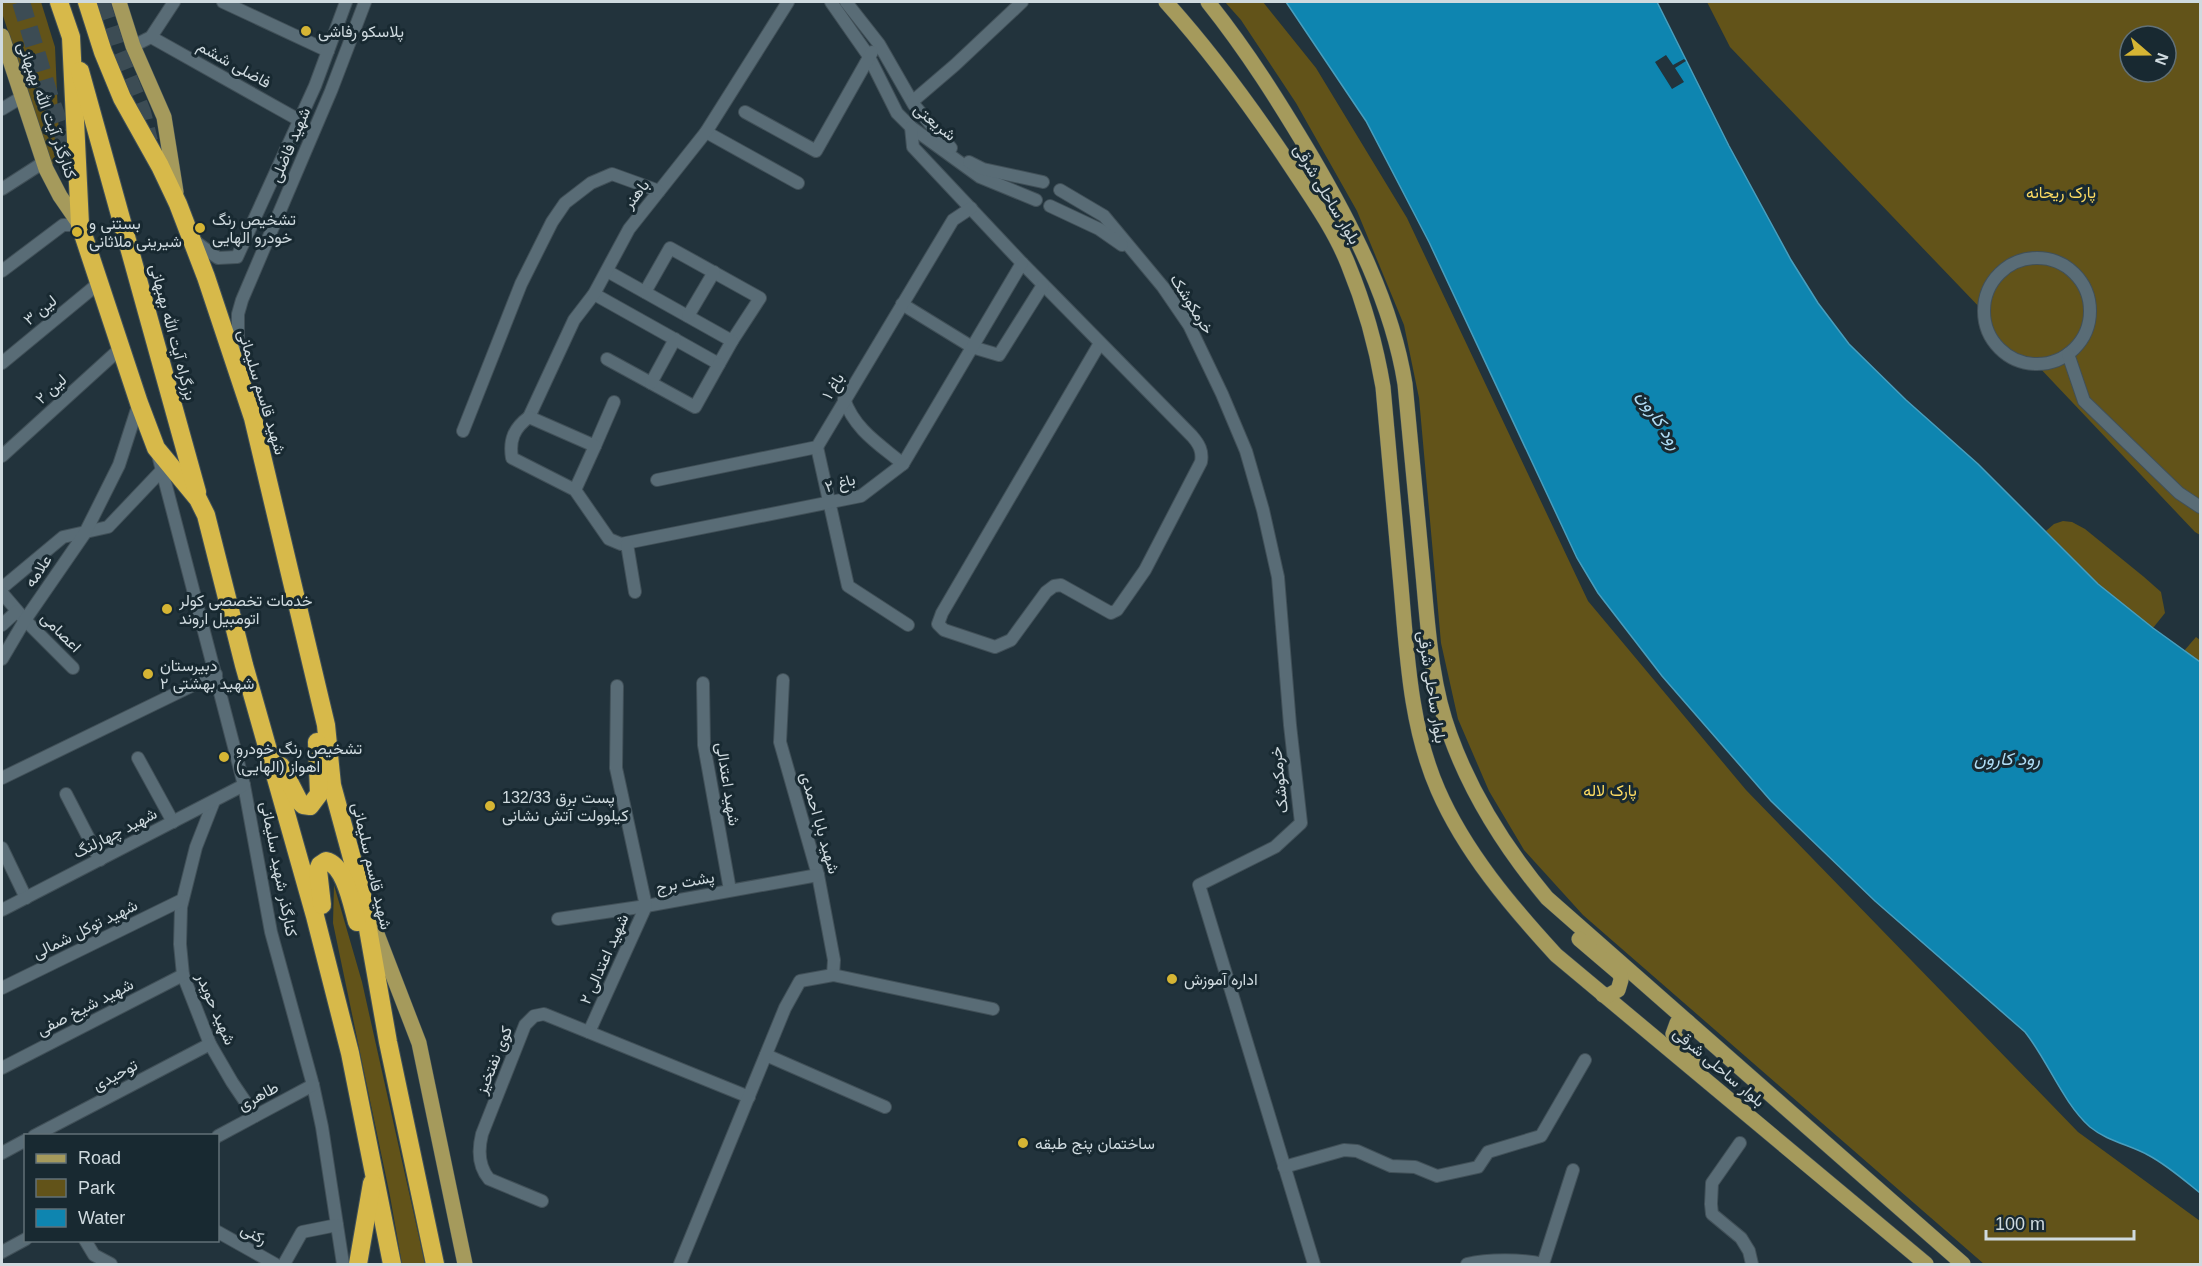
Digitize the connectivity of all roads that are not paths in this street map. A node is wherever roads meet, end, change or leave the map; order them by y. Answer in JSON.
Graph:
{"nodes":[{"id":1,"x":59,"y":2,"type":"edge"},
{"id":2,"x":87,"y":2,"type":"edge"},
{"id":3,"x":119,"y":2,"type":"edge"},
{"id":4,"x":174,"y":2,"type":"edge"},
{"id":5,"x":223,"y":2,"type":"edge"},
{"id":6,"x":346,"y":2,"type":"edge"},
{"id":7,"x":365,"y":2,"type":"edge"},
{"id":8,"x":788,"y":2,"type":"edge"},
{"id":9,"x":831,"y":2,"type":"edge"},
{"id":10,"x":846,"y":2,"type":"edge"},
{"id":11,"x":1022,"y":2,"type":"edge"},
{"id":12,"x":1166,"y":2,"type":"edge"},
{"id":13,"x":1208,"y":2,"type":"edge"},
{"id":14,"x":2,"y":36,"type":"edge"},
{"id":15,"x":71,"y":37,"type":"junction"},
{"id":16,"x":151,"y":37,"type":"junction"},
{"id":17,"x":879,"y":44,"type":"junction"},
{"id":18,"x":133,"y":46,"type":"junction"},
{"id":19,"x":328,"y":51,"type":"junction"},
{"id":20,"x":868,"y":55,"type":"junction"},
{"id":21,"x":5,"y":56,"type":"edge"},
{"id":22,"x":22,"y":97,"type":"junction"},
{"id":23,"x":912,"y":101,"type":"junction"},
{"id":24,"x":893,"y":104,"type":"junction"},
{"id":25,"x":2,"y":109,"type":"edge"},
{"id":26,"x":746,"y":112,"type":"dead end"},
{"id":27,"x":900,"y":115,"type":"junction"},
{"id":28,"x":299,"y":120,"type":"junction"},
{"id":29,"x":911,"y":127,"type":"junction"},
{"id":30,"x":706,"y":132,"type":"junction"},
{"id":31,"x":943,"y":145,"type":"junction"},
{"id":32,"x":44,"y":162,"type":"junction"},
{"id":33,"x":1043,"y":182,"type":"junction"},
{"id":34,"x":798,"y":183,"type":"dead end"},
{"id":35,"x":2,"y":189,"type":"edge"},
{"id":36,"x":1060,"y":190,"type":"junction"},
{"id":37,"x":659,"y":191,"type":"junction"},
{"id":38,"x":1036,"y":200,"type":"junction"},
{"id":39,"x":178,"y":204,"type":"junction"},
{"id":40,"x":1050,"y":206,"type":"junction"},
{"id":41,"x":970,"y":208,"type":"junction"},
{"id":42,"x":80,"y":225,"type":"junction"},
{"id":43,"x":191,"y":239,"type":"junction"},
{"id":44,"x":240,"y":252,"type":"junction"},
{"id":45,"x":1133,"y":252,"type":"junction"},
{"id":46,"x":259,"y":259,"type":"junction"},
{"id":47,"x":1022,"y":263,"type":"junction"},
{"id":48,"x":2,"y":271,"type":"edge"},
{"id":49,"x":607,"y":271,"type":"junction"},
{"id":50,"x":714,"y":272,"type":"junction"},
{"id":51,"x":99,"y":283,"type":"junction"},
{"id":52,"x":1043,"y":285,"type":"junction"},
{"id":53,"x":645,"y":292,"type":"junction"},
{"id":54,"x":594,"y":294,"type":"junction"},
{"id":55,"x":902,"y":304,"type":"junction"},
{"id":56,"x":688,"y":316,"type":"junction"},
{"id":57,"x":675,"y":339,"type":"junction"},
{"id":58,"x":732,"y":341,"type":"junction"},
{"id":59,"x":1100,"y":343,"type":"junction"},
{"id":60,"x":122,"y":347,"type":"junction"},
{"id":61,"x":972,"y":347,"type":"junction"},
{"id":62,"x":2068,"y":354,"type":"junction"},
{"id":63,"x":608,"y":359,"type":"dead end"},
{"id":64,"x":2,"y":363,"type":"edge"},
{"id":65,"x":719,"y":364,"type":"junction"},
{"id":66,"x":238,"y":372,"type":"junction"},
{"id":67,"x":651,"y":382,"type":"junction"},
{"id":68,"x":844,"y":399,"type":"junction"},
{"id":69,"x":614,"y":402,"type":"dead end"},
{"id":70,"x":139,"y":403,"type":"junction"},
{"id":71,"x":529,"y":417,"type":"junction"},
{"id":72,"x":463,"y":431,"type":"dead end"},
{"id":73,"x":595,"y":446,"type":"junction"},
{"id":74,"x":817,"y":447,"type":"junction"},
{"id":75,"x":2,"y":456,"type":"edge"},
{"id":76,"x":903,"y":464,"type":"junction"},
{"id":77,"x":165,"y":467,"type":"junction"},
{"id":78,"x":657,"y":480,"type":"dead end"},
{"id":79,"x":574,"y":490,"type":"junction"},
{"id":80,"x":198,"y":499,"type":"junction"},
{"id":81,"x":830,"y":503,"type":"junction"},
{"id":82,"x":2200,"y":507,"type":"edge"},
{"id":83,"x":85,"y":533,"type":"junction"},
{"id":84,"x":627,"y":544,"type":"junction"},
{"id":85,"x":2,"y":588,"type":"edge"},
{"id":86,"x":635,"y":592,"type":"dead end"},
{"id":87,"x":2,"y":593,"type":"edge"},
{"id":88,"x":21,"y":616,"type":"junction"},
{"id":89,"x":2,"y":625,"type":"edge"},
{"id":90,"x":908,"y":625,"type":"dead end"},
{"id":91,"x":2,"y":659,"type":"edge"},
{"id":92,"x":73,"y":668,"type":"dead end"},
{"id":93,"x":216,"y":674,"type":"junction"},
{"id":94,"x":783,"y":680,"type":"dead end"},
{"id":95,"x":703,"y":683,"type":"dead end"},
{"id":96,"x":617,"y":686,"type":"dead end"},
{"id":97,"x":253,"y":698,"type":"junction"},
{"id":98,"x":322,"y":711,"type":"junction"},
{"id":99,"x":138,"y":758,"type":"dead end"},
{"id":100,"x":2,"y":778,"type":"edge"},
{"id":101,"x":244,"y":785,"type":"junction"},
{"id":102,"x":66,"y":794,"type":"dead end"},
{"id":103,"x":214,"y":801,"type":"junction"},
{"id":104,"x":173,"y":822,"type":"junction"},
{"id":105,"x":2,"y":848,"type":"edge"},
{"id":106,"x":100,"y":860,"type":"junction"},
{"id":107,"x":818,"y":875,"type":"junction"},
{"id":108,"x":730,"y":890,"type":"junction"},
{"id":109,"x":362,"y":895,"type":"junction"},
{"id":110,"x":26,"y":898,"type":"junction"},
{"id":111,"x":1547,"y":898,"type":"junction"},
{"id":112,"x":183,"y":900,"type":"junction"},
{"id":113,"x":646,"y":906,"type":"junction"},
{"id":114,"x":2,"y":910,"type":"edge"},
{"id":115,"x":558,"y":919,"type":"dead end"},
{"id":116,"x":329,"y":969,"type":"junction"},
{"id":117,"x":183,"y":975,"type":"junction"},
{"id":118,"x":834,"y":975,"type":"junction"},
{"id":119,"x":376,"y":977,"type":"junction"},
{"id":120,"x":2,"y":988,"type":"edge"},
{"id":121,"x":1603,"y":995,"type":"junction"},
{"id":122,"x":993,"y":1009,"type":"dead end"},
{"id":123,"x":1688,"y":1022,"type":"junction"},
{"id":124,"x":590,"y":1032,"type":"junction"},
{"id":125,"x":210,"y":1044,"type":"junction"},
{"id":126,"x":766,"y":1055,"type":"junction"},
{"id":127,"x":1585,"y":1060,"type":"dead end"},
{"id":128,"x":2,"y":1068,"type":"edge"},
{"id":129,"x":1711,"y":1084,"type":"junction"},
{"id":130,"x":313,"y":1085,"type":"junction"},
{"id":131,"x":749,"y":1097,"type":"junction"},
{"id":132,"x":885,"y":1107,"type":"dead end"},
{"id":133,"x":255,"y":1116,"type":"junction"},
{"id":134,"x":38,"y":1134,"type":"edge"},
{"id":135,"x":219,"y":1135,"type":"edge"},
{"id":136,"x":24,"y":1141,"type":"edge"},
{"id":137,"x":1740,"y":1143,"type":"dead end"},
{"id":138,"x":2,"y":1153,"type":"edge"},
{"id":139,"x":1284,"y":1167,"type":"junction"},
{"id":140,"x":1573,"y":1170,"type":"dead end"},
{"id":141,"x":374,"y":1172,"type":"junction"},
{"id":142,"x":542,"y":1201,"type":"dead end"},
{"id":143,"x":337,"y":1225,"type":"junction"},
{"id":144,"x":219,"y":1233,"type":"edge"},
{"id":145,"x":24,"y":1240,"type":"edge"},
{"id":146,"x":86,"y":1242,"type":"edge"},
{"id":147,"x":2,"y":1252,"type":"edge"},
{"id":148,"x":91,"y":1260,"type":"edge"},
{"id":149,"x":111,"y":1264,"type":"edge"},
{"id":150,"x":275,"y":1264,"type":"edge"},
{"id":151,"x":284,"y":1264,"type":"edge"},
{"id":152,"x":343,"y":1264,"type":"edge"},
{"id":153,"x":358,"y":1264,"type":"edge"},
{"id":154,"x":392,"y":1264,"type":"edge"},
{"id":155,"x":435,"y":1264,"type":"edge"},
{"id":156,"x":465,"y":1264,"type":"edge"},
{"id":157,"x":680,"y":1264,"type":"edge"},
{"id":158,"x":1314,"y":1264,"type":"edge"},
{"id":159,"x":1467,"y":1264,"type":"edge"},
{"id":160,"x":1543,"y":1264,"type":"edge"},
{"id":161,"x":1752,"y":1264,"type":"edge"},
{"id":162,"x":1926,"y":1264,"type":"edge"},
{"id":163,"x":1964,"y":1264,"type":"edge"}],
"edges":[{"from":1,"to":15,"type":"highway","name":"بزرگراه آیت الله بهبهانی"},
{"from":2,"to":39,"type":"highway"},
{"from":3,"to":18,"type":"main road"},
{"from":4,"to":16,"type":"street"},
{"from":5,"to":19,"type":"street"},
{"from":6,"to":19,"type":"street","name":"شهید فاضلی"},
{"from":7,"to":46,"type":"street","name":"شهید فاضلی"},
{"from":8,"to":30,"type":"street","name":"باهنر"},
{"from":9,"to":20,"type":"street","name":"شریعتی"},
{"from":10,"to":17,"type":"street","name":"شریعتی"},
{"from":11,"to":23,"type":"street"},
{"from":12,"to":121,"type":"main road","name":"بلوار ساحلی شرقی"},
{"from":13,"to":111,"type":"main road","name":"بلوار ساحلی شرقی"},
{"from":14,"to":21,"type":"main road","name":"کنارگذر آیت الله بهبهانی"},
{"from":15,"to":42,"type":"highway","name":"بزرگراه آیت الله بهبهانی"},
{"from":15,"to":80,"type":"highway","name":"بزرگراه آیت الله بهبهانی"},
{"from":16,"to":18,"type":"street"},
{"from":16,"to":28,"type":"street","name":"فاضلی ششم"},
{"from":17,"to":20,"type":"street"},
{"from":17,"to":23,"type":"street","name":"شریعتی"},
{"from":18,"to":39,"type":"main road"},
{"from":19,"to":28,"type":"street","name":"شهید فاضلی"},
{"from":20,"to":24,"type":"street","name":"شریعتی"},
{"from":20,"to":26,"type":"street"},
{"from":21,"to":22,"type":"main road","name":"کنارگذر آیت الله بهبهانی"},
{"from":22,"to":25,"type":"street"},
{"from":22,"to":32,"type":"main road","name":"کنارگذر آیت الله بهبهانی"},
{"from":23,"to":24,"type":"street"},
{"from":23,"to":27,"type":"street"},
{"from":23,"to":31,"type":"street","name":"شریعتی"},
{"from":24,"to":27,"type":"street","name":"شریعتی"},
{"from":27,"to":29,"type":"street","name":"شریعتی"},
{"from":28,"to":44,"type":"street","name":"شهید فاضلی"},
{"from":29,"to":31,"type":"street","name":"شریعتی"},
{"from":29,"to":41,"type":"street"},
{"from":30,"to":34,"type":"street"},
{"from":30,"to":37,"type":"street","name":"باهنر"},
{"from":31,"to":33,"type":"street","name":"شریعتی"},
{"from":31,"to":38,"type":"street","name":"شریعتی"},
{"from":32,"to":35,"type":"street"},
{"from":32,"to":42,"type":"main road","name":"کنارگذر آیت الله بهبهانی"},
{"from":33,"to":36,"type":"street"},
{"from":33,"to":38,"type":"street"},
{"from":36,"to":40,"type":"street"},
{"from":36,"to":45,"type":"street"},
{"from":37,"to":49,"type":"street","name":"باهنر"},
{"from":37,"to":72,"type":"street"},
{"from":38,"to":40,"type":"street"},
{"from":39,"to":43,"type":"highway","name":"شهید قاسم سلیمانی"},
{"from":40,"to":45,"type":"street"},
{"from":41,"to":47,"type":"street"},
{"from":41,"to":55,"type":"street","name":"باغ ۱"},
{"from":42,"to":48,"type":"street"},
{"from":42,"to":51,"type":"highway"},
{"from":43,"to":44,"type":"street"},
{"from":43,"to":66,"type":"highway","name":"شهید قاسم سلیمانی"},
{"from":44,"to":46,"type":"street"},
{"from":45,"to":139,"type":"street","name":"خرمکوشک"},
{"from":46,"to":66,"type":"street","name":"شهید فاضلی"},
{"from":47,"to":52,"type":"street"},
{"from":47,"to":61,"type":"street","name":"باغ ۲"},
{"from":49,"to":53,"type":"street"},
{"from":49,"to":54,"type":"street","name":"باهنر"},
{"from":50,"to":53,"type":"street"},
{"from":50,"to":56,"type":"street"},
{"from":50,"to":58,"type":"street"},
{"from":51,"to":60,"type":"highway"},
{"from":51,"to":64,"type":"street","name":"لین ۳"},
{"from":52,"to":59,"type":"street"},
{"from":52,"to":61,"type":"street"},
{"from":53,"to":56,"type":"street"},
{"from":54,"to":57,"type":"street"},
{"from":54,"to":71,"type":"street","name":"باهنر"},
{"from":55,"to":61,"type":"street"},
{"from":55,"to":68,"type":"street","name":"باغ ۱"},
{"from":56,"to":58,"type":"street"},
{"from":57,"to":65,"type":"street"},
{"from":57,"to":67,"type":"street"},
{"from":58,"to":65,"type":"street"},
{"from":59,"to":59,"type":"street"},
{"from":60,"to":70,"type":"highway"},
{"from":60,"to":75,"type":"street","name":"لین ۲"},
{"from":61,"to":76,"type":"street","name":"باغ ۲"},
{"from":62,"to":62,"type":"street"},
{"from":62,"to":82,"type":"street"},
{"from":63,"to":67,"type":"street"},
{"from":65,"to":67,"type":"street"},
{"from":66,"to":98,"type":"highway","name":"شهید قاسم سلیمانی"},
{"from":68,"to":74,"type":"street","name":"باغ ۱"},
{"from":68,"to":76,"type":"street"},
{"from":69,"to":73,"type":"street"},
{"from":70,"to":77,"type":"highway"},
{"from":70,"to":83,"type":"street","name":"علامه"},
{"from":71,"to":73,"type":"street"},
{"from":71,"to":79,"type":"street"},
{"from":73,"to":79,"type":"street"},
{"from":74,"to":78,"type":"street"},
{"from":74,"to":81,"type":"street"},
{"from":76,"to":81,"type":"street","name":"باغ ۲"},
{"from":77,"to":80,"type":"highway"},
{"from":77,"to":83,"type":"street"},
{"from":77,"to":93,"type":"street","name":"کنارگذر شهید سلیمانی"},
{"from":79,"to":84,"type":"street"},
{"from":80,"to":97,"type":"highway"},
{"from":81,"to":84,"type":"street","name":"باغ ۲"},
{"from":81,"to":90,"type":"street"},
{"from":83,"to":85,"type":"street"},
{"from":83,"to":88,"type":"street","name":"علامه"},
{"from":84,"to":86,"type":"street"},
{"from":87,"to":88,"type":"street","name":"اعصامی"},
{"from":88,"to":89,"type":"street"},
{"from":88,"to":91,"type":"street","name":"علامه"},
{"from":88,"to":92,"type":"street","name":"اعصامی"},
{"from":93,"to":100,"type":"street"},
{"from":93,"to":101,"type":"street","name":"کنارگذر شهید سلیمانی"},
{"from":94,"to":107,"type":"street","name":"شهید بابا احمدی"},
{"from":95,"to":108,"type":"street","name":"شهید اعتدالی"},
{"from":96,"to":113,"type":"street","name":"شهید اعتدالی ۲"},
{"from":97,"to":98,"type":"highway"},
{"from":97,"to":116,"type":"highway"},
{"from":98,"to":109,"type":"highway","name":"شهید قاسم سلیمانی"},
{"from":99,"to":104,"type":"street"},
{"from":101,"to":103,"type":"street","name":"شهید چهارلنگ"},
{"from":101,"to":130,"type":"street","name":"کنارگذر شهید سلیمانی"},
{"from":102,"to":106,"type":"street"},
{"from":103,"to":104,"type":"street","name":"شهید چهارلنگ"},
{"from":103,"to":112,"type":"street","name":"شهید حویدر"},
{"from":104,"to":106,"type":"street","name":"شهید چهارلنگ"},
{"from":105,"to":110,"type":"street"},
{"from":106,"to":110,"type":"street","name":"شهید چهارلنگ"},
{"from":107,"to":108,"type":"street","name":"پشت برج"},
{"from":107,"to":118,"type":"street","name":"شهید بابا احمدی"},
{"from":108,"to":113,"type":"street","name":"پشت برج"},
{"from":109,"to":119,"type":"highway","name":"شهید قاسم سلیمانی"},
{"from":109,"to":156,"type":"main road"},
{"from":110,"to":114,"type":"street","name":"شهید چهارلنگ"},
{"from":111,"to":121,"type":"main road"},
{"from":111,"to":123,"type":"main road","name":"بلوار ساحلی شرقی"},
{"from":112,"to":117,"type":"street","name":"شهید حویدر"},
{"from":112,"to":120,"type":"street","name":"شهید توکل شمالی"},
{"from":113,"to":115,"type":"street","name":"پشت برج"},
{"from":113,"to":124,"type":"street","name":"شهید اعتدالی ۲"},
{"from":116,"to":119,"type":"highway"},
{"from":116,"to":141,"type":"highway"},
{"from":117,"to":125,"type":"street","name":"شهید حویدر"},
{"from":117,"to":128,"type":"street","name":"شهید شیخ صفی"},
{"from":118,"to":122,"type":"street"},
{"from":118,"to":126,"type":"street"},
{"from":119,"to":155,"type":"highway","name":"شهید قاسم سلیمانی"},
{"from":121,"to":129,"type":"main road","name":"بلوار ساحلی شرقی"},
{"from":123,"to":129,"type":"main road"},
{"from":123,"to":163,"type":"main road","name":"بلوار ساحلی شرقی"},
{"from":124,"to":131,"type":"street","name":"کوی نفتخیز"},
{"from":124,"to":142,"type":"street","name":"کوی نفتخیز"},
{"from":125,"to":133,"type":"street","name":"شهید حویدر"},
{"from":125,"to":134,"type":"street","name":"توحیدی"},
{"from":126,"to":131,"type":"street"},
{"from":126,"to":132,"type":"street"},
{"from":127,"to":139,"type":"street"},
{"from":129,"to":162,"type":"main road","name":"بلوار ساحلی شرقی"},
{"from":130,"to":133,"type":"street","name":"طاهری"},
{"from":130,"to":143,"type":"street","name":"کنارگذر شهید سلیمانی"},
{"from":131,"to":157,"type":"street"},
{"from":133,"to":135,"type":"street","name":"طاهری"},
{"from":136,"to":138,"type":"street"},
{"from":137,"to":161,"type":"street"},
{"from":139,"to":158,"type":"street","name":"خرمکوشک"},
{"from":140,"to":160,"type":"street"},
{"from":141,"to":153,"type":"highway"},
{"from":141,"to":154,"type":"highway"},
{"from":143,"to":151,"type":"street"},
{"from":143,"to":152,"type":"street","name":"کنارگذر شهید سلیمانی"},
{"from":144,"to":150,"type":"street","name":"رکنی"},
{"from":145,"to":147,"type":"street"},
{"from":146,"to":148,"type":"street"},
{"from":148,"to":149,"type":"street"},
{"from":159,"to":160,"type":"street"}]}
